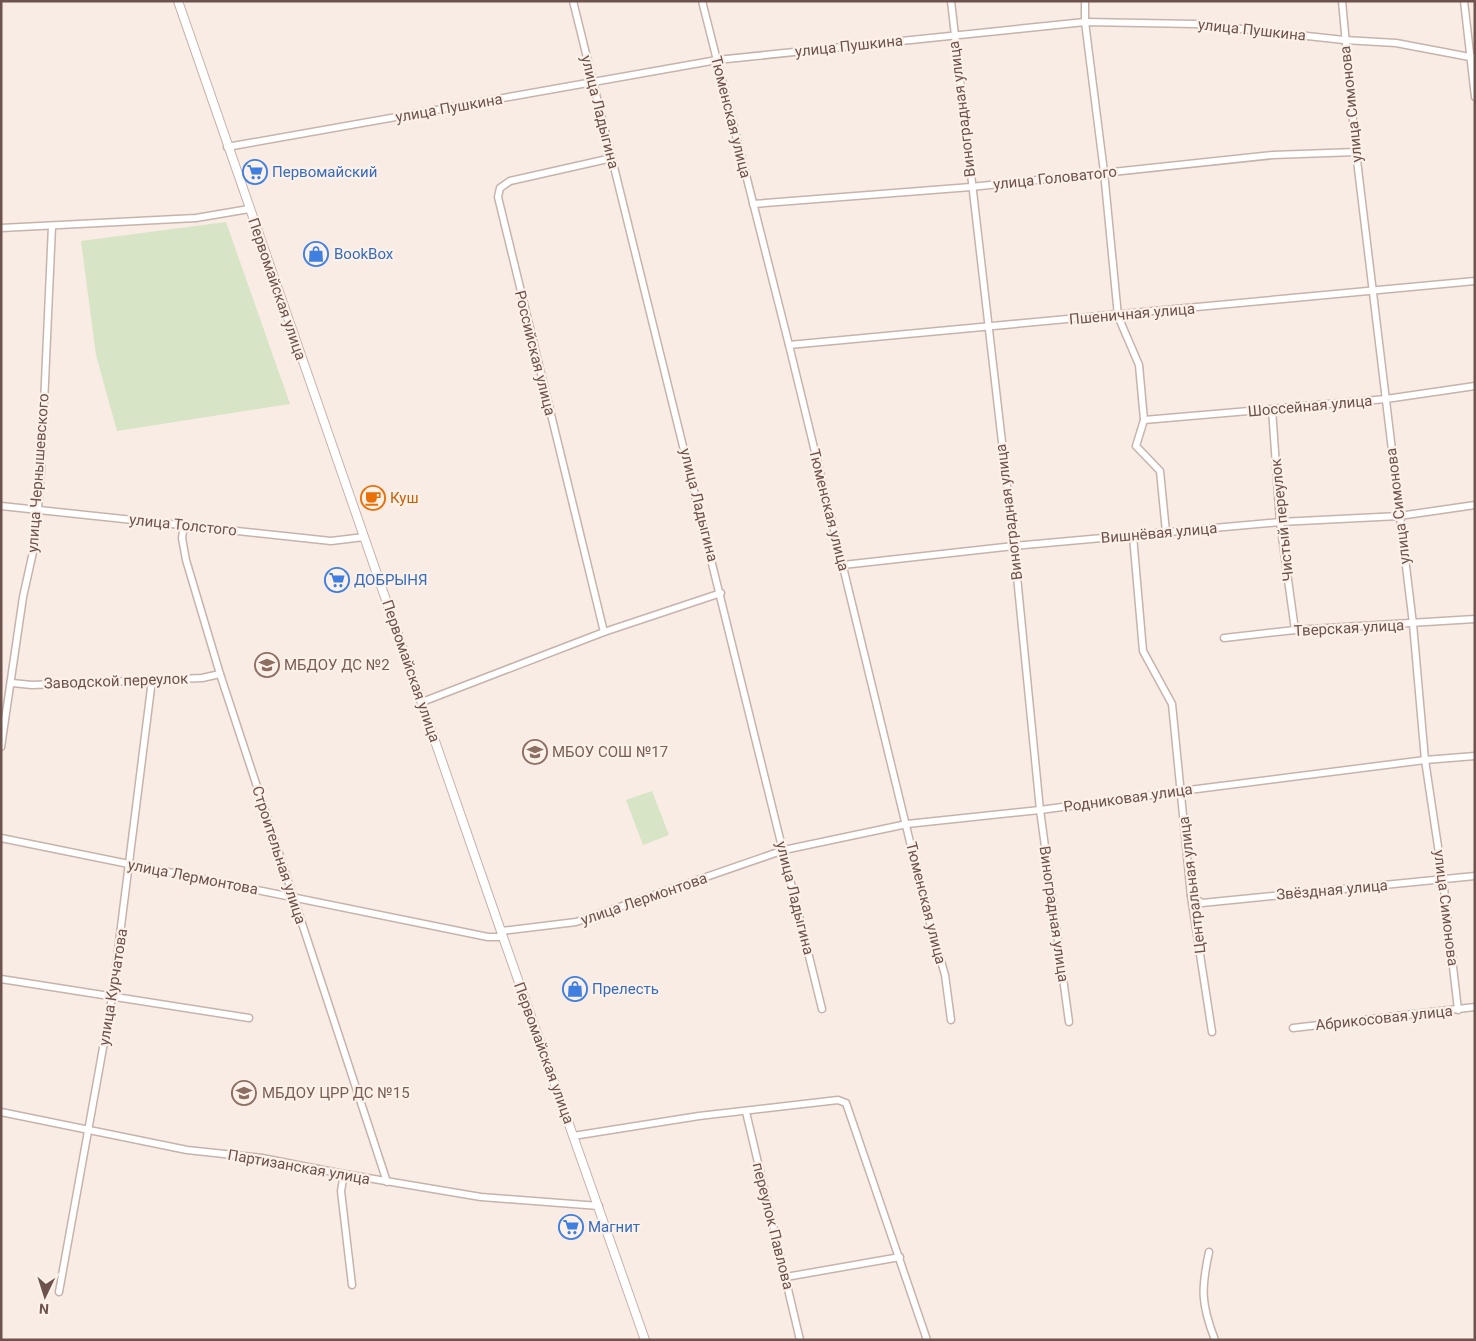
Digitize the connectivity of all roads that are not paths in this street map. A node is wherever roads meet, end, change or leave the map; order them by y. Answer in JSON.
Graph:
{"nodes":[{"id":1,"x":178,"y":1,"type":"edge"},
{"id":2,"x":572,"y":1,"type":"edge"},
{"id":3,"x":702,"y":1,"type":"edge"},
{"id":4,"x":951,"y":1,"type":"edge"},
{"id":5,"x":1085,"y":1,"type":"edge"},
{"id":6,"x":1342,"y":1,"type":"edge"},
{"id":7,"x":1464,"y":1,"type":"edge"},
{"id":8,"x":1085,"y":22,"type":"junction"},
{"id":9,"x":954,"y":35,"type":"junction"},
{"id":10,"x":1344,"y":40,"type":"junction"},
{"id":11,"x":1472,"y":57,"type":"edge"},
{"id":12,"x":717,"y":60,"type":"junction"},
{"id":13,"x":592,"y":82,"type":"junction"},
{"id":14,"x":1475,"y":97,"type":"edge"},
{"id":15,"x":227,"y":146,"type":"junction"},
{"id":16,"x":1356,"y":152,"type":"junction"},
{"id":17,"x":612,"y":158,"type":"junction"},
{"id":18,"x":1104,"y":172,"type":"junction"},
{"id":19,"x":971,"y":187,"type":"junction"},
{"id":20,"x":753,"y":204,"type":"junction"},
{"id":21,"x":249,"y":209,"type":"junction"},
{"id":22,"x":52,"y":226,"type":"junction"},
{"id":23,"x":1,"y":228,"type":"edge"},
{"id":24,"x":1475,"y":281,"type":"edge"},
{"id":25,"x":1372,"y":292,"type":"junction"},
{"id":26,"x":1118,"y":316,"type":"junction"},
{"id":27,"x":988,"y":327,"type":"junction"},
{"id":28,"x":789,"y":345,"type":"junction"},
{"id":29,"x":1475,"y":386,"type":"edge"},
{"id":30,"x":1386,"y":399,"type":"junction"},
{"id":31,"x":1272,"y":409,"type":"junction"},
{"id":32,"x":1144,"y":420,"type":"junction"},
{"id":33,"x":1475,"y":505,"type":"edge"},
{"id":34,"x":1,"y":506,"type":"edge"},
{"id":35,"x":37,"y":510,"type":"junction"},
{"id":36,"x":1399,"y":516,"type":"junction"},
{"id":37,"x":1280,"y":522,"type":"junction"},
{"id":38,"x":184,"y":525,"type":"junction"},
{"id":39,"x":1166,"y":532,"type":"junction"},
{"id":40,"x":1133,"y":536,"type":"junction"},
{"id":41,"x":364,"y":537,"type":"junction"},
{"id":42,"x":1014,"y":546,"type":"junction"},
{"id":43,"x":843,"y":565,"type":"junction"},
{"id":44,"x":720,"y":593,"type":"junction"},
{"id":45,"x":1475,"y":619,"type":"edge"},
{"id":46,"x":1413,"y":624,"type":"junction"},
{"id":47,"x":1294,"y":630,"type":"junction"},
{"id":48,"x":604,"y":632,"type":"junction"},
{"id":49,"x":1224,"y":638,"type":"dead end"},
{"id":50,"x":220,"y":674,"type":"junction"},
{"id":51,"x":152,"y":680,"type":"junction"},
{"id":52,"x":12,"y":683,"type":"junction"},
{"id":53,"x":422,"y":702,"type":"junction"},
{"id":54,"x":1,"y":747,"type":"edge"},
{"id":55,"x":1475,"y":756,"type":"edge"},
{"id":56,"x":1425,"y":760,"type":"junction"},
{"id":57,"x":1181,"y":791,"type":"junction"},
{"id":58,"x":1040,"y":810,"type":"junction"},
{"id":59,"x":906,"y":824,"type":"junction"},
{"id":60,"x":1,"y":838,"type":"edge"},
{"id":61,"x":784,"y":850,"type":"junction"},
{"id":62,"x":130,"y":864,"type":"junction"},
{"id":63,"x":1475,"y":876,"type":"edge"},
{"id":64,"x":1443,"y":880,"type":"junction"},
{"id":65,"x":1191,"y":896,"type":"junction"},
{"id":66,"x":293,"y":897,"type":"junction"},
{"id":67,"x":502,"y":934,"type":"junction"},
{"id":68,"x":1,"y":979,"type":"edge"},
{"id":69,"x":112,"y":998,"type":"junction"},
{"id":70,"x":1475,"y":1007,"type":"edge"},
{"id":71,"x":822,"y":1009,"type":"dead end"},
{"id":72,"x":1458,"y":1010,"type":"junction"},
{"id":73,"x":249,"y":1018,"type":"dead end"},
{"id":74,"x":951,"y":1020,"type":"dead end"},
{"id":75,"x":1069,"y":1022,"type":"dead end"},
{"id":76,"x":1293,"y":1028,"type":"dead end"},
{"id":77,"x":1212,"y":1032,"type":"dead end"},
{"id":78,"x":1,"y":1112,"type":"edge"},
{"id":79,"x":746,"y":1112,"type":"junction"},
{"id":80,"x":89,"y":1129,"type":"junction"},
{"id":81,"x":574,"y":1136,"type":"junction"},
{"id":82,"x":344,"y":1174,"type":"junction"},
{"id":83,"x":387,"y":1182,"type":"junction"},
{"id":84,"x":599,"y":1206,"type":"junction"},
{"id":85,"x":1209,"y":1252,"type":"dead end"},
{"id":86,"x":900,"y":1257,"type":"junction"},
{"id":87,"x":786,"y":1277,"type":"junction"},
{"id":88,"x":352,"y":1285,"type":"dead end"},
{"id":89,"x":59,"y":1292,"type":"dead end"},
{"id":90,"x":645,"y":1340,"type":"edge"},
{"id":91,"x":800,"y":1340,"type":"edge"},
{"id":92,"x":927,"y":1340,"type":"edge"},
{"id":93,"x":1215,"y":1340,"type":"edge"}],
"edges":[{"from":1,"to":15,"type":"street","name":"Первомайская улица"},
{"from":2,"to":13,"type":"street","name":"улица Ладыгина"},
{"from":3,"to":12,"type":"street","name":"Тюменская улица"},
{"from":4,"to":9,"type":"street","name":"Виноградная улица"},
{"from":5,"to":8,"type":"street"},
{"from":6,"to":10,"type":"street","name":"улица Симонова"},
{"from":7,"to":11,"type":"street"},
{"from":8,"to":9,"type":"street","name":"улица Пушкина"},
{"from":8,"to":10,"type":"street","name":"улица Пушкина"},
{"from":8,"to":18,"type":"street"},
{"from":9,"to":12,"type":"street","name":"улица Пушкина"},
{"from":9,"to":19,"type":"street","name":"Виноградная улица"},
{"from":10,"to":11,"type":"street","name":"улица Пушкина"},
{"from":10,"to":16,"type":"street","name":"улица Симонова"},
{"from":11,"to":14,"type":"street"},
{"from":12,"to":13,"type":"street","name":"улица Пушкина"},
{"from":12,"to":20,"type":"street","name":"Тюменская улица"},
{"from":13,"to":15,"type":"street","name":"улица Пушкина"},
{"from":13,"to":17,"type":"street","name":"улица Ладыгина"},
{"from":15,"to":21,"type":"street","name":"Первомайская улица"},
{"from":16,"to":18,"type":"street","name":"улица Головатого"},
{"from":16,"to":25,"type":"street","name":"улица Симонова"},
{"from":17,"to":44,"type":"street","name":"улица Ладыгина"},
{"from":17,"to":48,"type":"street","name":"Российская улица"},
{"from":18,"to":19,"type":"street","name":"улица Головатого"},
{"from":18,"to":26,"type":"street"},
{"from":19,"to":20,"type":"street","name":"улица Головатого"},
{"from":19,"to":27,"type":"street","name":"Виноградная улица"},
{"from":20,"to":28,"type":"street","name":"Тюменская улица"},
{"from":21,"to":22,"type":"street"},
{"from":21,"to":41,"type":"street","name":"Первомайская улица"},
{"from":22,"to":23,"type":"street"},
{"from":22,"to":35,"type":"street","name":"улица Чернышевского"},
{"from":24,"to":25,"type":"street","name":"Пшеничная улица"},
{"from":25,"to":26,"type":"street","name":"Пшеничная улица"},
{"from":25,"to":30,"type":"street","name":"улица Симонова"},
{"from":26,"to":27,"type":"street","name":"Пшеничная улица"},
{"from":26,"to":32,"type":"street"},
{"from":27,"to":28,"type":"street","name":"Пшеничная улица"},
{"from":27,"to":42,"type":"street","name":"Виноградная улица"},
{"from":28,"to":43,"type":"street","name":"Тюменская улица"},
{"from":29,"to":30,"type":"street","name":"Шоссейная улица"},
{"from":30,"to":31,"type":"street","name":"Шоссейная улица"},
{"from":30,"to":36,"type":"street","name":"улица Симонова"},
{"from":31,"to":32,"type":"street","name":"Шоссейная улица"},
{"from":31,"to":37,"type":"street","name":"Чистый переулок"},
{"from":32,"to":39,"type":"street"},
{"from":33,"to":36,"type":"street","name":"Вишнёвая улица"},
{"from":34,"to":35,"type":"street","name":"улица Толстого"},
{"from":35,"to":38,"type":"street","name":"улица Толстого"},
{"from":35,"to":52,"type":"street","name":"улица Чернышевского"},
{"from":36,"to":37,"type":"street","name":"Вишнёвая улица"},
{"from":36,"to":46,"type":"street","name":"улица Симонова"},
{"from":37,"to":39,"type":"street","name":"Вишнёвая улица"},
{"from":37,"to":47,"type":"street","name":"Чистый переулок"},
{"from":38,"to":41,"type":"street","name":"улица Толстого"},
{"from":38,"to":50,"type":"street","name":"Строительная улица"},
{"from":39,"to":40,"type":"street","name":"Вишнёвая улица"},
{"from":40,"to":42,"type":"street","name":"Вишнёвая улица"},
{"from":40,"to":57,"type":"street","name":"Центральная улица"},
{"from":41,"to":53,"type":"street","name":"Первомайская улица"},
{"from":42,"to":43,"type":"street","name":"Вишнёвая улица"},
{"from":42,"to":58,"type":"street","name":"Виноградная улица"},
{"from":43,"to":59,"type":"street","name":"Тюменская улица"},
{"from":44,"to":48,"type":"street"},
{"from":44,"to":61,"type":"street","name":"улица Ладыгина"},
{"from":45,"to":46,"type":"street","name":"Тверская улица"},
{"from":46,"to":47,"type":"street","name":"Тверская улица"},
{"from":46,"to":56,"type":"street","name":"улица Симонова"},
{"from":47,"to":49,"type":"street","name":"Тверская улица"},
{"from":48,"to":53,"type":"street"},
{"from":50,"to":51,"type":"street","name":"Заводской переулок"},
{"from":50,"to":66,"type":"street","name":"Строительная улица"},
{"from":51,"to":52,"type":"street","name":"Заводской переулок"},
{"from":51,"to":62,"type":"street","name":"улица Курчатова"},
{"from":52,"to":54,"type":"street","name":"улица Чернышевского"},
{"from":53,"to":67,"type":"street","name":"Первомайская улица"},
{"from":55,"to":56,"type":"street","name":"Родниковая улица"},
{"from":56,"to":57,"type":"street","name":"Родниковая улица"},
{"from":56,"to":64,"type":"street","name":"улица Симонова"},
{"from":57,"to":58,"type":"street","name":"Родниковая улица"},
{"from":57,"to":65,"type":"street","name":"Центральная улица"},
{"from":58,"to":59,"type":"street","name":"Родниковая улица"},
{"from":58,"to":75,"type":"street","name":"Виноградная улица"},
{"from":59,"to":61,"type":"street","name":"Родниковая улица"},
{"from":59,"to":74,"type":"street","name":"Тюменская улица"},
{"from":60,"to":62,"type":"street","name":"улица Лермонтова"},
{"from":61,"to":67,"type":"street","name":"улица Лермонтова"},
{"from":61,"to":71,"type":"street","name":"улица Ладыгина"},
{"from":62,"to":66,"type":"street","name":"улица Лермонтова"},
{"from":62,"to":69,"type":"street","name":"улица Курчатова"},
{"from":63,"to":64,"type":"street","name":"Звёздная улица"},
{"from":64,"to":65,"type":"street","name":"Звёздная улица"},
{"from":64,"to":72,"type":"street","name":"улица Симонова"},
{"from":65,"to":77,"type":"street","name":"Центральная улица"},
{"from":66,"to":67,"type":"street","name":"улица Лермонтова"},
{"from":66,"to":83,"type":"street","name":"Строительная улица"},
{"from":67,"to":81,"type":"street","name":"Первомайская улица"},
{"from":68,"to":69,"type":"street"},
{"from":69,"to":73,"type":"street"},
{"from":69,"to":80,"type":"street","name":"улица Курчатова"},
{"from":70,"to":72,"type":"street","name":"Абрикосовая улица"},
{"from":72,"to":76,"type":"street","name":"Абрикосовая улица"},
{"from":78,"to":80,"type":"street","name":"Партизанская улица"},
{"from":79,"to":81,"type":"street"},
{"from":79,"to":86,"type":"street"},
{"from":79,"to":87,"type":"street","name":"переулок Павлова"},
{"from":80,"to":82,"type":"street","name":"Партизанская улица"},
{"from":80,"to":89,"type":"street","name":"улица Курчатова"},
{"from":81,"to":84,"type":"street","name":"Первомайская улица"},
{"from":82,"to":83,"type":"street","name":"Партизанская улица"},
{"from":82,"to":88,"type":"street"},
{"from":83,"to":84,"type":"street","name":"Партизанская улица"},
{"from":84,"to":90,"type":"street","name":"Первомайская улица"},
{"from":85,"to":93,"type":"street"},
{"from":86,"to":87,"type":"street"},
{"from":86,"to":92,"type":"street"},
{"from":87,"to":91,"type":"street","name":"переулок Павлова"}]}
